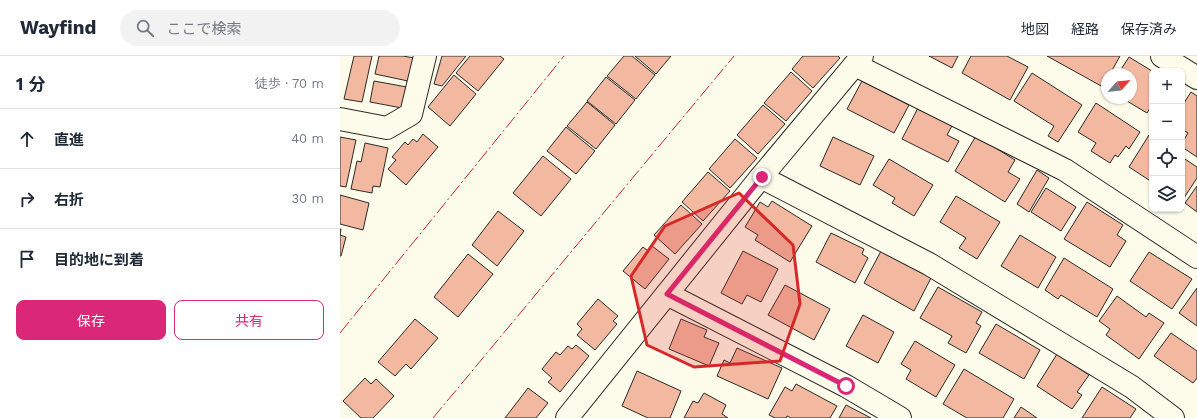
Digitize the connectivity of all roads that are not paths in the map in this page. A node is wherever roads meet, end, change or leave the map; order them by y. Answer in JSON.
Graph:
{"nodes":[{"id":1,"x":425,"y":56,"type":"edge"},
{"id":2,"x":1162,"y":56,"type":"edge"},
{"id":3,"x":858,"y":60,"type":"edge"},
{"id":4,"x":1197,"y":78,"type":"edge"},
{"id":5,"x":340,"y":118,"type":"edge"},
{"id":6,"x":762,"y":177,"type":"junction"},
{"id":7,"x":1197,"y":257,"type":"edge"},
{"id":8,"x":667,"y":294,"type":"junction"},
{"id":9,"x":570,"y":417,"type":"edge"},
{"id":10,"x":900,"y":418,"type":"edge"},
{"id":11,"x":1173,"y":418,"type":"edge"}],
"edges":[{"from":1,"to":5,"type":"street"},
{"from":2,"to":4,"type":"street"},
{"from":3,"to":6,"type":"street"},
{"from":3,"to":7,"type":"street"},
{"from":6,"to":8,"type":"street"},
{"from":6,"to":11,"type":"street"},
{"from":8,"to":9,"type":"street"},
{"from":8,"to":10,"type":"street"}]}
